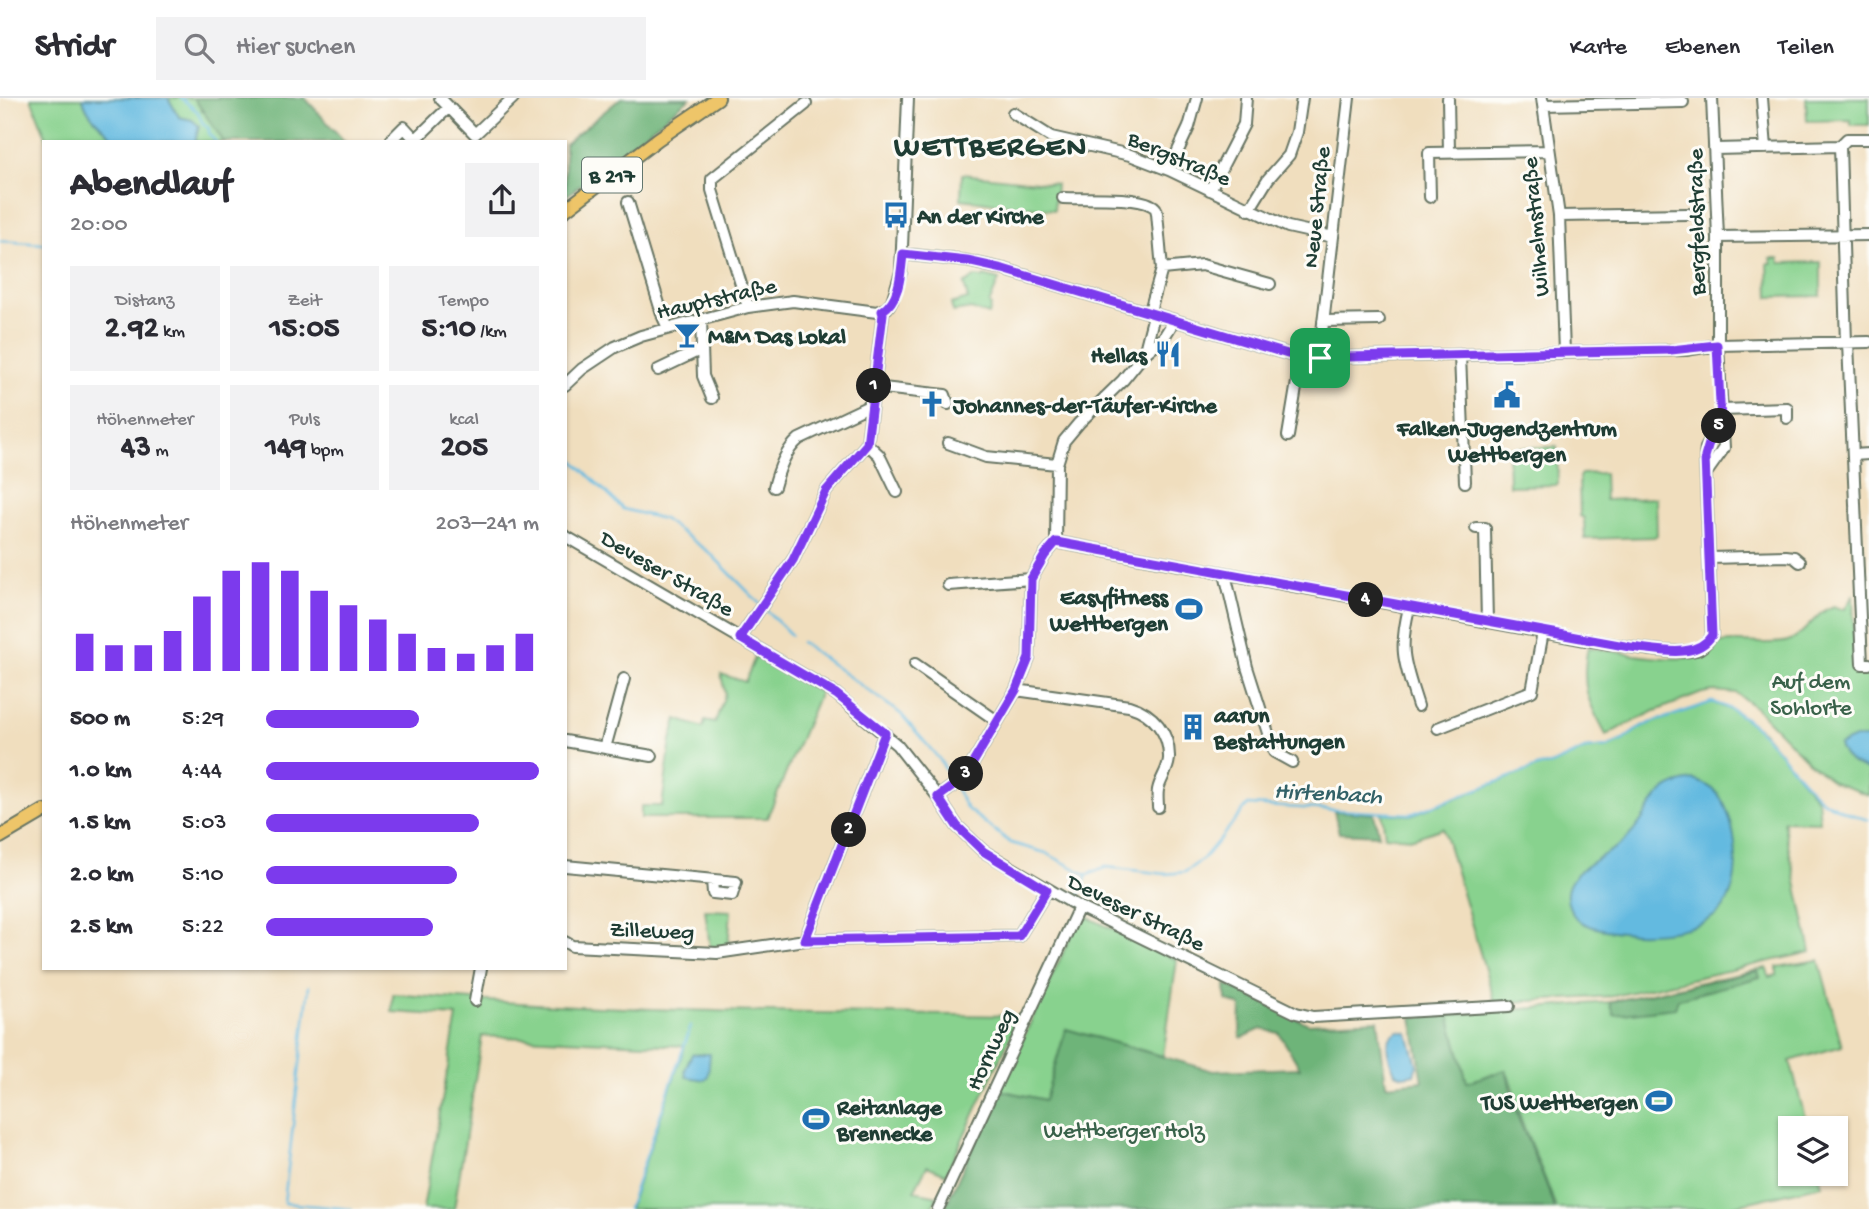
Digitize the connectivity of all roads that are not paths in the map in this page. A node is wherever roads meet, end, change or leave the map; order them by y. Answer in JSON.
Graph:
{"nodes":[{"id":1,"x":440,"y":98,"type":"edge"},
{"id":2,"x":513,"y":98,"type":"edge"},
{"id":3,"x":703,"y":98,"type":"edge"},
{"id":4,"x":718,"y":98,"type":"edge"},
{"id":5,"x":908,"y":98,"type":"edge"},
{"id":6,"x":1197,"y":98,"type":"edge"},
{"id":7,"x":1246,"y":98,"type":"edge"},
{"id":8,"x":1303,"y":98,"type":"edge"},
{"id":9,"x":1349,"y":98,"type":"edge"},
{"id":10,"x":1448,"y":98,"type":"edge"},
{"id":11,"x":1712,"y":98,"type":"edge"},
{"id":12,"x":1762,"y":98,"type":"edge"},
{"id":13,"x":1542,"y":101,"type":"edge"},
{"id":14,"x":1683,"y":102,"type":"dead end"},
{"id":15,"x":806,"y":104,"type":"dead end"},
{"id":16,"x":449,"y":107,"type":"junction"},
{"id":17,"x":1013,"y":113,"type":"dead end"},
{"id":18,"x":658,"y":139,"type":"junction"},
{"id":19,"x":1869,"y":139,"type":"edge"},
{"id":20,"x":393,"y":140,"type":"edge"},
{"id":21,"x":413,"y":140,"type":"edge"},
{"id":22,"x":415,"y":140,"type":"edge"},
{"id":23,"x":1840,"y":146,"type":"junction"},
{"id":24,"x":1766,"y":148,"type":"junction"},
{"id":25,"x":1715,"y":149,"type":"junction"},
{"id":26,"x":1549,"y":150,"type":"junction"},
{"id":27,"x":1449,"y":152,"type":"junction"},
{"id":28,"x":1168,"y":170,"type":"junction"},
{"id":29,"x":1210,"y":190,"type":"junction"},
{"id":30,"x":1430,"y":197,"type":"dead end"},
{"id":31,"x":1063,"y":198,"type":"dead end"},
{"id":32,"x":628,"y":202,"type":"dead end"},
{"id":33,"x":567,"y":208,"type":"edge"},
{"id":34,"x":1250,"y":210,"type":"junction"},
{"id":35,"x":1688,"y":215,"type":"dead end"},
{"id":36,"x":1559,"y":216,"type":"junction"},
{"id":37,"x":1869,"y":234,"type":"edge"},
{"id":38,"x":1843,"y":235,"type":"junction"},
{"id":39,"x":1333,"y":237,"type":"junction"},
{"id":40,"x":1718,"y":237,"type":"junction"},
{"id":41,"x":903,"y":254,"type":"junction"},
{"id":42,"x":1162,"y":270,"type":"junction"},
{"id":43,"x":1270,"y":284,"type":"dead end"},
{"id":44,"x":748,"y":307,"type":"junction"},
{"id":45,"x":882,"y":311,"type":"junction"},
{"id":46,"x":1152,"y":314,"type":"junction"},
{"id":47,"x":701,"y":319,"type":"junction"},
{"id":48,"x":1379,"y":320,"type":"dead end"},
{"id":49,"x":1174,"y":321,"type":"junction"},
{"id":50,"x":1324,"y":321,"type":"junction"},
{"id":51,"x":668,"y":328,"type":"junction"},
{"id":52,"x":1869,"y":342,"type":"edge"},
{"id":53,"x":1847,"y":343,"type":"junction"},
{"id":54,"x":1717,"y":345,"type":"junction"},
{"id":55,"x":702,"y":349,"type":"junction"},
{"id":56,"x":1564,"y":352,"type":"junction"},
{"id":57,"x":1144,"y":354,"type":"junction"},
{"id":58,"x":1460,"y":355,"type":"junction"},
{"id":59,"x":1301,"y":358,"type":"junction"},
{"id":60,"x":1320,"y":358,"type":"junction"},
{"id":61,"x":658,"y":370,"type":"dead end"},
{"id":62,"x":567,"y":383,"type":"edge"},
{"id":63,"x":874,"y":387,"type":"junction"},
{"id":64,"x":712,"y":398,"type":"dead end"},
{"id":65,"x":948,"y":404,"type":"dead end"},
{"id":66,"x":871,"y":405,"type":"junction"},
{"id":67,"x":1721,"y":416,"type":"junction"},
{"id":68,"x":1787,"y":418,"type":"dead end"},
{"id":69,"x":1288,"y":436,"type":"dead end"},
{"id":70,"x":948,"y":443,"type":"dead end"},
{"id":71,"x":867,"y":444,"type":"junction"},
{"id":72,"x":1869,"y":454,"type":"edge"},
{"id":73,"x":1853,"y":455,"type":"junction"},
{"id":74,"x":1057,"y":464,"type":"junction"},
{"id":75,"x":1465,"y":482,"type":"dead end"},
{"id":76,"x":774,"y":487,"type":"dead end"},
{"id":77,"x":897,"y":492,"type":"dead end"},
{"id":78,"x":1856,"y":522,"type":"junction"},
{"id":79,"x":1869,"y":522,"type":"edge"},
{"id":80,"x":1476,"y":528,"type":"dead end"},
{"id":81,"x":567,"y":537,"type":"edge"},
{"id":82,"x":1056,"y":542,"type":"junction"},
{"id":83,"x":1710,"y":558,"type":"junction"},
{"id":84,"x":1800,"y":562,"type":"dead end"},
{"id":85,"x":1225,"y":574,"type":"junction"},
{"id":86,"x":1031,"y":579,"type":"junction"},
{"id":87,"x":948,"y":585,"type":"dead end"},
{"id":88,"x":1864,"y":592,"type":"edge"},
{"id":89,"x":1409,"y":608,"type":"junction"},
{"id":90,"x":1487,"y":622,"type":"junction"},
{"id":91,"x":1543,"y":632,"type":"junction"},
{"id":92,"x":740,"y":638,"type":"junction"},
{"id":93,"x":915,"y":664,"type":"dead end"},
{"id":94,"x":1866,"y":664,"type":"edge"},
{"id":95,"x":624,"y":679,"type":"dead end"},
{"id":96,"x":1016,"y":690,"type":"junction"},
{"id":97,"x":1419,"y":706,"type":"dead end"},
{"id":98,"x":997,"y":721,"type":"junction"},
{"id":99,"x":1438,"y":728,"type":"dead end"},
{"id":100,"x":885,"y":733,"type":"junction"},
{"id":101,"x":567,"y":741,"type":"edge"},
{"id":102,"x":605,"y":748,"type":"junction"},
{"id":103,"x":652,"y":756,"type":"dead end"},
{"id":104,"x":1292,"y":762,"type":"dead end"},
{"id":105,"x":938,"y":797,"type":"junction"},
{"id":106,"x":1158,"y":807,"type":"dead end"},
{"id":107,"x":42,"y":812,"type":"edge"},
{"id":108,"x":0,"y":837,"type":"edge"},
{"id":109,"x":567,"y":866,"type":"edge"},
{"id":110,"x":712,"y":880,"type":"dead end"},
{"id":111,"x":1047,"y":890,"type":"junction"},
{"id":112,"x":1079,"y":907,"type":"junction"},
{"id":113,"x":805,"y":940,"type":"junction"},
{"id":114,"x":567,"y":944,"type":"edge"},
{"id":115,"x":481,"y":970,"type":"edge"},
{"id":116,"x":475,"y":1001,"type":"dead end"},
{"id":117,"x":1509,"y":1006,"type":"dead end"},
{"id":118,"x":938,"y":1209,"type":"edge"}],
"edges":[{"from":1,"to":16,"type":"street"},
{"from":2,"to":16,"type":"street"},
{"from":3,"to":18,"type":"main road","number":"B 217"},
{"from":4,"to":18,"type":"main road","number":"B 217"},
{"from":5,"to":41,"type":"street"},
{"from":6,"to":28,"type":"street"},
{"from":7,"to":29,"type":"street"},
{"from":8,"to":34,"type":"street"},
{"from":9,"to":39,"type":"street","name":"Neue Straße"},
{"from":10,"to":27,"type":"street"},
{"from":11,"to":25,"type":"street","name":"Bergfeldstraße"},
{"from":12,"to":24,"type":"street"},
{"from":13,"to":14,"type":"street"},
{"from":13,"to":26,"type":"street","name":"Wilhelmstraße"},
{"from":15,"to":44,"type":"street"},
{"from":16,"to":22,"type":"street"},
{"from":17,"to":28,"type":"street","name":"Bergstraße"},
{"from":18,"to":33,"type":"main road","number":"B 217"},
{"from":19,"to":23,"type":"street"},
{"from":20,"to":21,"type":"street"},
{"from":23,"to":24,"type":"street"},
{"from":23,"to":38,"type":"street"},
{"from":24,"to":25,"type":"street"},
{"from":25,"to":40,"type":"street","name":"Bergfeldstraße"},
{"from":26,"to":27,"type":"street"},
{"from":26,"to":36,"type":"street","name":"Wilhelmstraße"},
{"from":27,"to":30,"type":"street"},
{"from":28,"to":29,"type":"street","name":"Bergstraße"},
{"from":29,"to":34,"type":"street","name":"Bergstraße"},
{"from":31,"to":42,"type":"street"},
{"from":32,"to":51,"type":"street"},
{"from":34,"to":39,"type":"street","name":"Bergstraße"},
{"from":35,"to":36,"type":"street"},
{"from":36,"to":56,"type":"street","name":"Wilhelmstraße"},
{"from":37,"to":38,"type":"street"},
{"from":38,"to":40,"type":"street"},
{"from":38,"to":53,"type":"street"},
{"from":39,"to":50,"type":"street","name":"Neue Straße"},
{"from":40,"to":54,"type":"street","name":"Bergfeldstraße"},
{"from":41,"to":45,"type":"street"},
{"from":41,"to":46,"type":"street"},
{"from":42,"to":43,"type":"street"},
{"from":42,"to":46,"type":"street"},
{"from":44,"to":45,"type":"street","name":"Hauptstraße"},
{"from":44,"to":47,"type":"street","name":"Hauptstraße"},
{"from":45,"to":63,"type":"street"},
{"from":46,"to":49,"type":"street"},
{"from":46,"to":57,"type":"street"},
{"from":47,"to":51,"type":"street","name":"Hauptstraße"},
{"from":47,"to":55,"type":"street"},
{"from":48,"to":50,"type":"street"},
{"from":49,"to":57,"type":"street"},
{"from":49,"to":59,"type":"street"},
{"from":50,"to":60,"type":"street","name":"Neue Straße"},
{"from":51,"to":62,"type":"street","name":"Hauptstraße"},
{"from":52,"to":53,"type":"street"},
{"from":53,"to":54,"type":"street"},
{"from":53,"to":73,"type":"street"},
{"from":54,"to":56,"type":"street"},
{"from":54,"to":67,"type":"street","name":"Bergfeldstraße"},
{"from":55,"to":61,"type":"street"},
{"from":55,"to":64,"type":"street"},
{"from":56,"to":58,"type":"street"},
{"from":57,"to":74,"type":"street"},
{"from":58,"to":60,"type":"street"},
{"from":58,"to":75,"type":"street"},
{"from":59,"to":60,"type":"street"},
{"from":59,"to":69,"type":"street"},
{"from":63,"to":65,"type":"street"},
{"from":63,"to":66,"type":"street"},
{"from":66,"to":71,"type":"street"},
{"from":66,"to":76,"type":"street"},
{"from":67,"to":68,"type":"street"},
{"from":67,"to":83,"type":"street","name":"Bergfeldstraße"},
{"from":70,"to":74,"type":"street"},
{"from":71,"to":77,"type":"street"},
{"from":71,"to":92,"type":"street"},
{"from":72,"to":73,"type":"street"},
{"from":73,"to":78,"type":"street"},
{"from":74,"to":82,"type":"street"},
{"from":78,"to":79,"type":"street"},
{"from":78,"to":88,"type":"street"},
{"from":80,"to":90,"type":"street"},
{"from":81,"to":92,"type":"street","name":"Deveser Straße"},
{"from":82,"to":85,"type":"street"},
{"from":82,"to":86,"type":"street"},
{"from":83,"to":84,"type":"street"},
{"from":83,"to":91,"type":"street"},
{"from":85,"to":89,"type":"street"},
{"from":85,"to":104,"type":"street"},
{"from":86,"to":87,"type":"street"},
{"from":86,"to":96,"type":"street"},
{"from":88,"to":94,"type":"street"},
{"from":89,"to":90,"type":"street"},
{"from":89,"to":97,"type":"street"},
{"from":90,"to":91,"type":"street"},
{"from":91,"to":99,"type":"street"},
{"from":92,"to":100,"type":"street","name":"Deveser Straße"},
{"from":93,"to":98,"type":"street"},
{"from":95,"to":102,"type":"street"},
{"from":96,"to":98,"type":"street"},
{"from":96,"to":106,"type":"street"},
{"from":98,"to":105,"type":"street"},
{"from":100,"to":105,"type":"street","name":"Deveser Straße"},
{"from":100,"to":113,"type":"street"},
{"from":101,"to":102,"type":"street"},
{"from":102,"to":103,"type":"street"},
{"from":105,"to":111,"type":"street","name":"Deveser Straße"},
{"from":107,"to":108,"type":"main road"},
{"from":109,"to":110,"type":"street"},
{"from":111,"to":112,"type":"street","name":"Deveser Straße"},
{"from":111,"to":113,"type":"street","name":"Zilleweg"},
{"from":112,"to":117,"type":"street","name":"Deveser Straße"},
{"from":112,"to":118,"type":"street","name":"Hornweg"},
{"from":113,"to":114,"type":"street","name":"Zilleweg"},
{"from":115,"to":116,"type":"street"}]}
